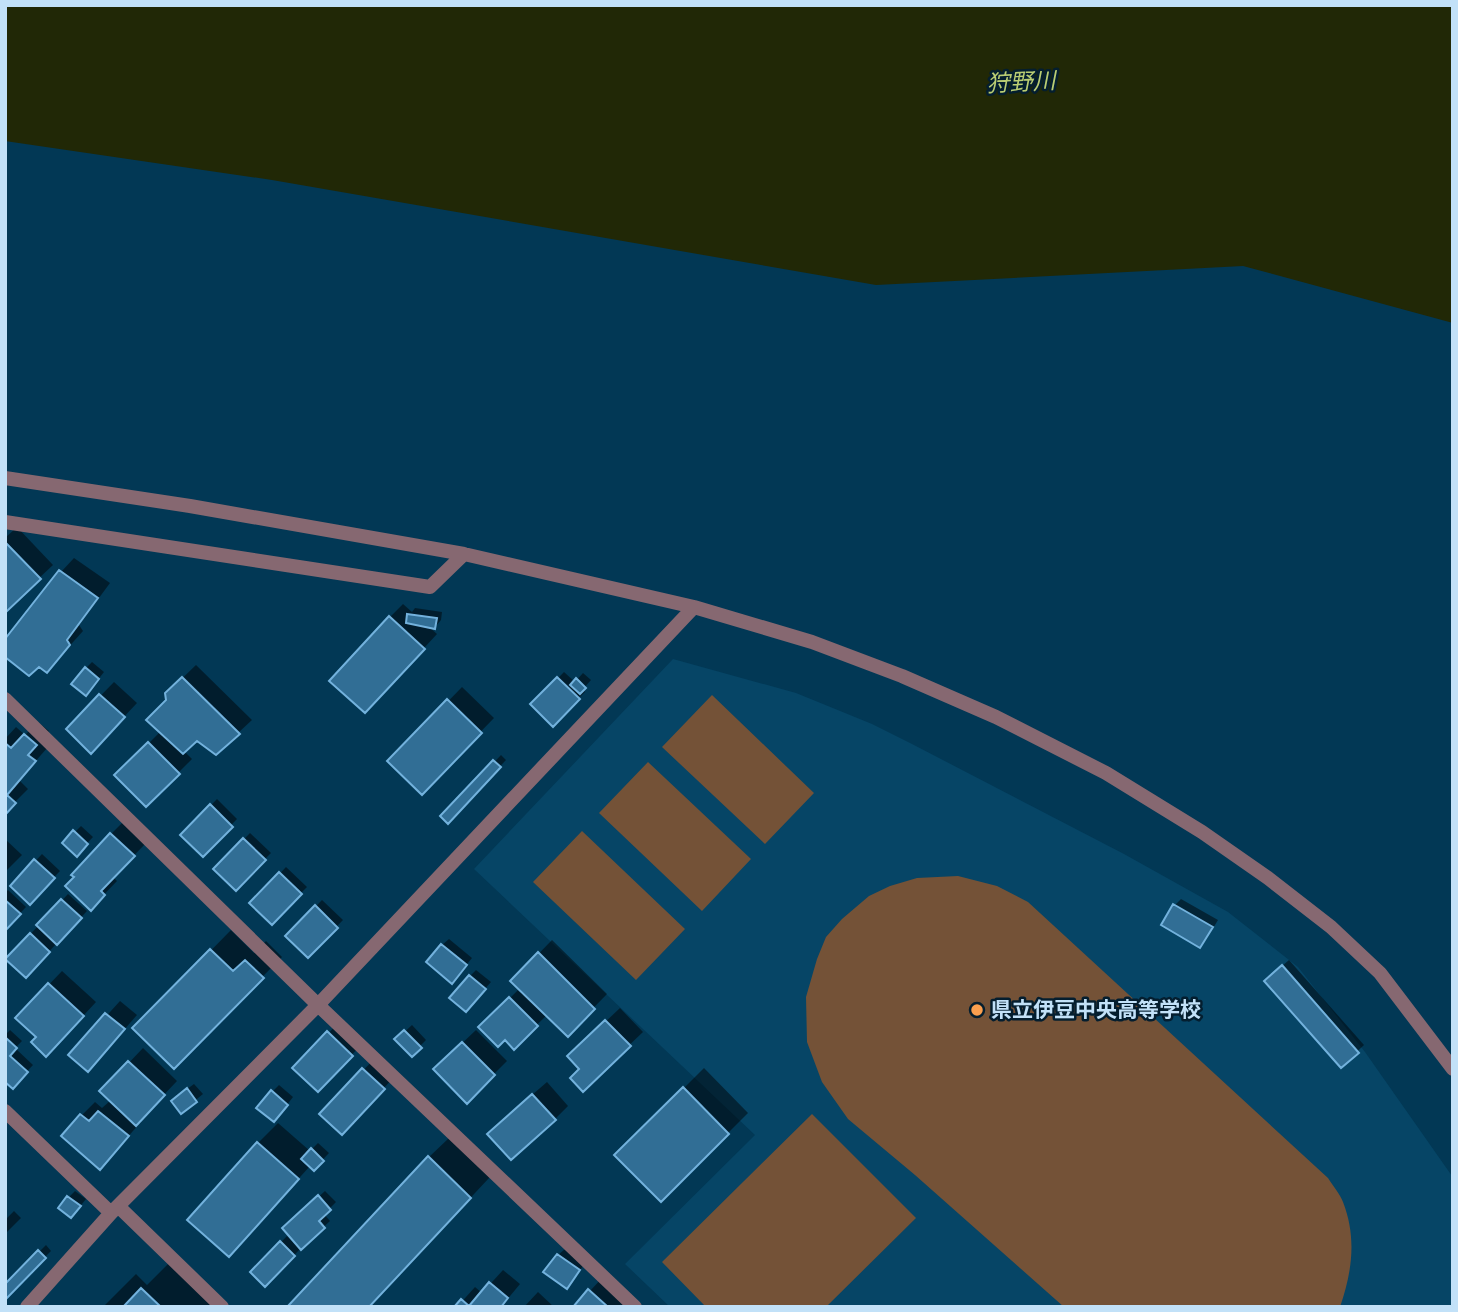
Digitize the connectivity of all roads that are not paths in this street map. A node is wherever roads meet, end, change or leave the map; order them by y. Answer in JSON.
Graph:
{"nodes":[{"id":1,"x":5,"y":478,"type":"edge"},
{"id":2,"x":5,"y":522,"type":"edge"},
{"id":3,"x":464,"y":554,"type":"junction"},
{"id":4,"x":694,"y":607,"type":"junction"},
{"id":5,"x":5,"y":699,"type":"edge"},
{"id":6,"x":318,"y":1005,"type":"junction"},
{"id":7,"x":1453,"y":1069,"type":"edge"},
{"id":8,"x":5,"y":1111,"type":"edge"},
{"id":9,"x":115,"y":1210,"type":"junction"},
{"id":10,"x":27,"y":1307,"type":"edge"},
{"id":11,"x":222,"y":1307,"type":"edge"},
{"id":12,"x":635,"y":1307,"type":"edge"}],
"edges":[{"from":1,"to":3,"type":"street"},
{"from":2,"to":3,"type":"street"},
{"from":3,"to":4,"type":"street"},
{"from":4,"to":6,"type":"street"},
{"from":4,"to":7,"type":"street"},
{"from":5,"to":6,"type":"street"},
{"from":6,"to":9,"type":"street"},
{"from":6,"to":12,"type":"street"},
{"from":8,"to":9,"type":"street"},
{"from":9,"to":10,"type":"street"},
{"from":9,"to":11,"type":"street"}]}
